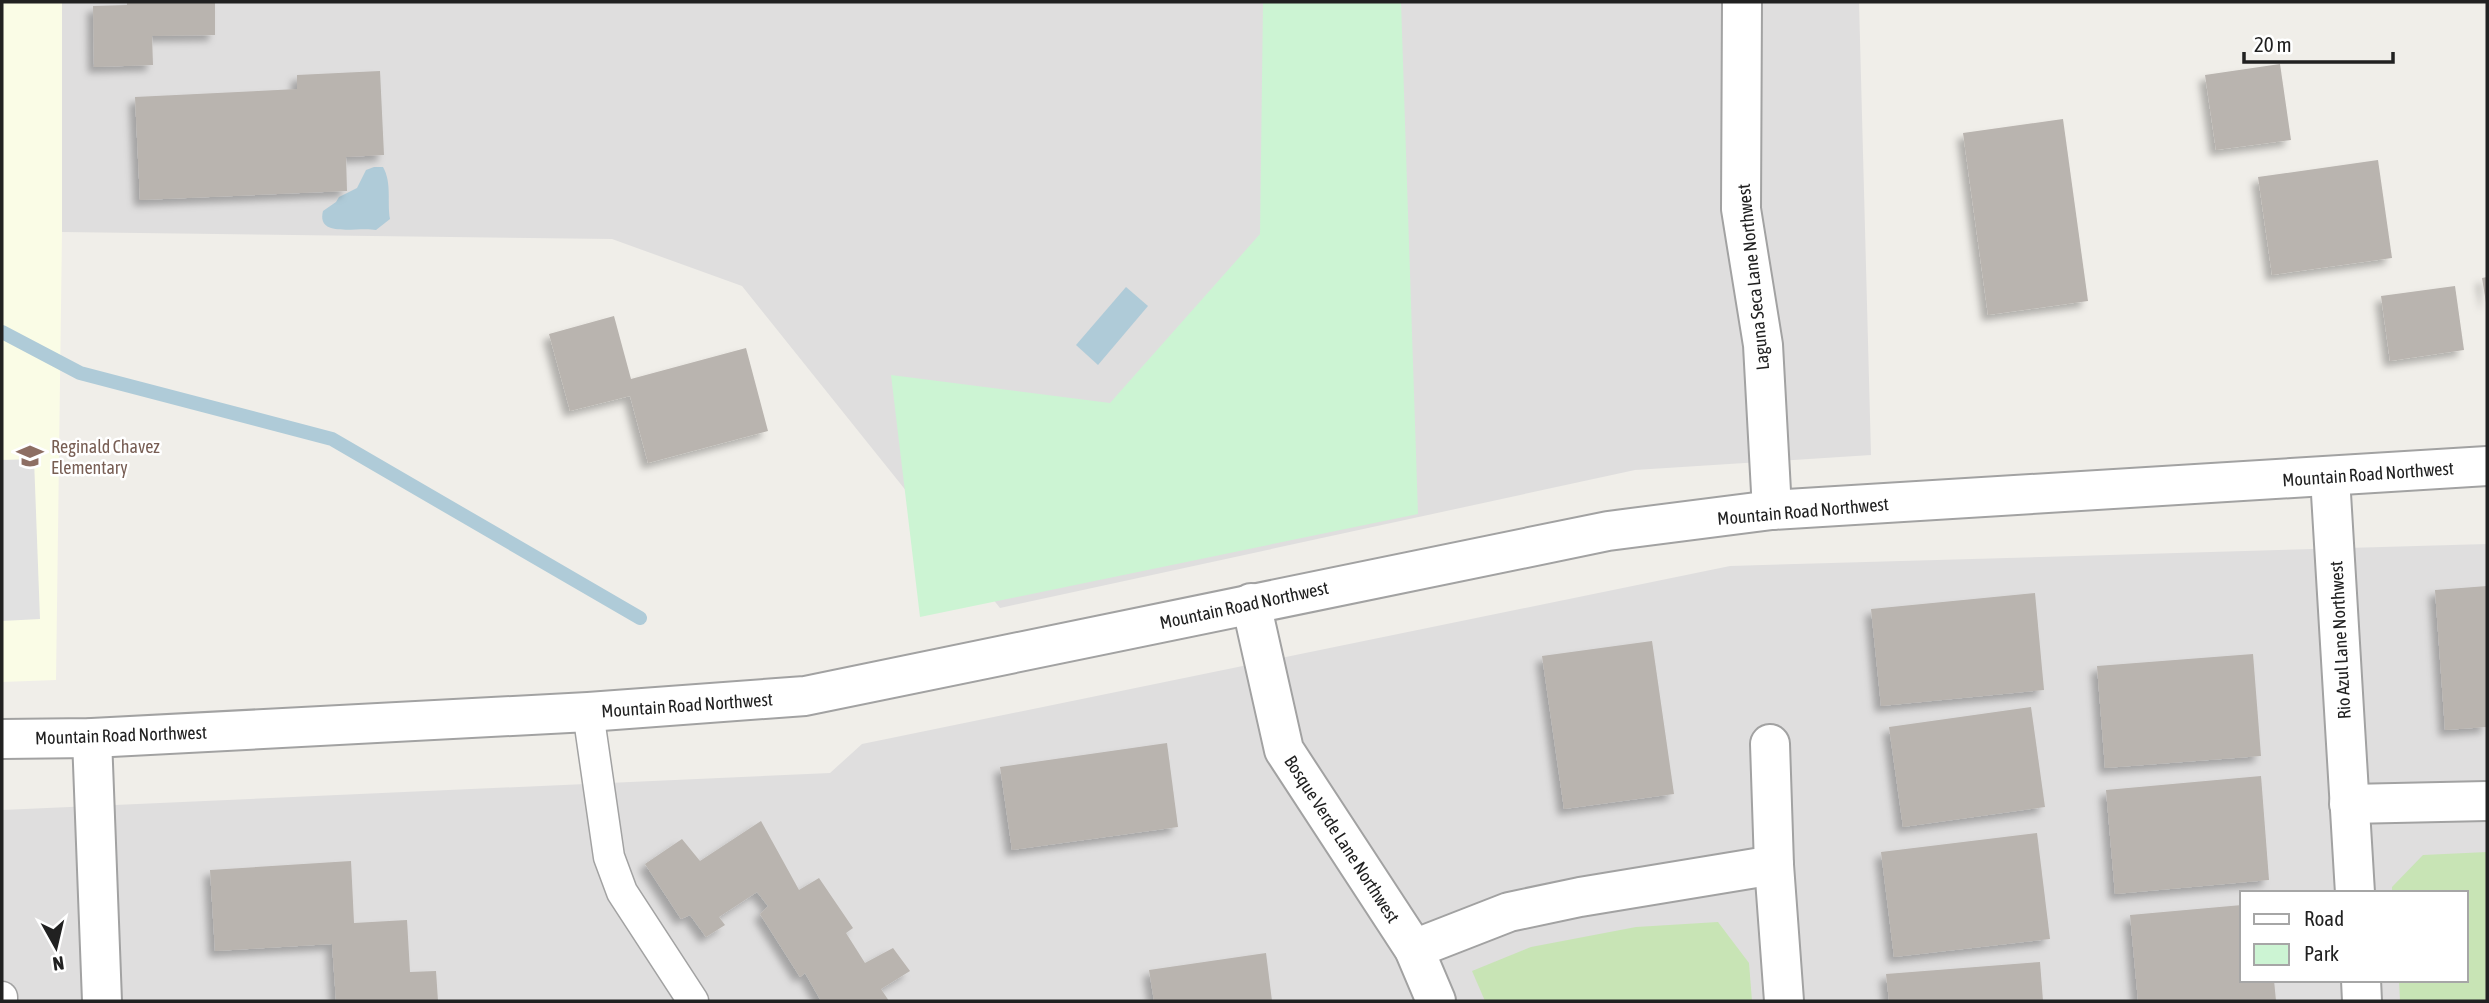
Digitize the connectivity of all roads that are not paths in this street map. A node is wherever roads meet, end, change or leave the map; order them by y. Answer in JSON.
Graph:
{"nodes":[{"id":1,"x":1742,"y":2,"type":"edge"},
{"id":2,"x":2487,"y":466,"type":"edge"},
{"id":3,"x":2330,"y":477,"type":"junction"},
{"id":4,"x":1772,"y":510,"type":"junction"},
{"id":5,"x":1251,"y":603,"type":"junction"},
{"id":6,"x":588,"y":712,"type":"junction"},
{"id":7,"x":92,"y":737,"type":"junction"},
{"id":8,"x":2,"y":739,"type":"edge"},
{"id":9,"x":1770,"y":744,"type":"dead end"},
{"id":10,"x":2487,"y":801,"type":"edge"},
{"id":11,"x":2349,"y":804,"type":"junction"},
{"id":12,"x":1774,"y":865,"type":"junction"},
{"id":13,"x":2355,"y":891,"type":"edge"},
{"id":14,"x":1414,"y":949,"type":"junction"},
{"id":15,"x":2361,"y":982,"type":"edge"},
{"id":16,"x":102,"y":1001,"type":"edge"},
{"id":17,"x":693,"y":1001,"type":"edge"},
{"id":18,"x":1436,"y":1001,"type":"edge"},
{"id":19,"x":1784,"y":1001,"type":"edge"},
{"id":20,"x":2362,"y":1001,"type":"edge"}],
"edges":[{"from":1,"to":4,"type":"street","name":"Laguna Seca Lane Northwest"},
{"from":2,"to":3,"type":"street","name":"Mountain Road Northwest"},
{"from":3,"to":4,"type":"street","name":"Mountain Road Northwest"},
{"from":3,"to":11,"type":"street","name":"Rio Azul Lane Northwest"},
{"from":4,"to":5,"type":"street","name":"Mountain Road Northwest"},
{"from":5,"to":6,"type":"street","name":"Mountain Road Northwest"},
{"from":5,"to":14,"type":"street","name":"Bosque Verde Lane Northwest"},
{"from":6,"to":7,"type":"street","name":"Mountain Road Northwest"},
{"from":6,"to":17,"type":"lane"},
{"from":7,"to":8,"type":"street","name":"Mountain Road Northwest"},
{"from":7,"to":16,"type":"street"},
{"from":9,"to":12,"type":"street"},
{"from":10,"to":11,"type":"street"},
{"from":11,"to":13,"type":"street","name":"Rio Azul Lane Northwest"},
{"from":12,"to":14,"type":"street"},
{"from":12,"to":19,"type":"street"},
{"from":14,"to":18,"type":"street","name":"Bosque Verde Lane Northwest"},
{"from":15,"to":20,"type":"street"}]}
